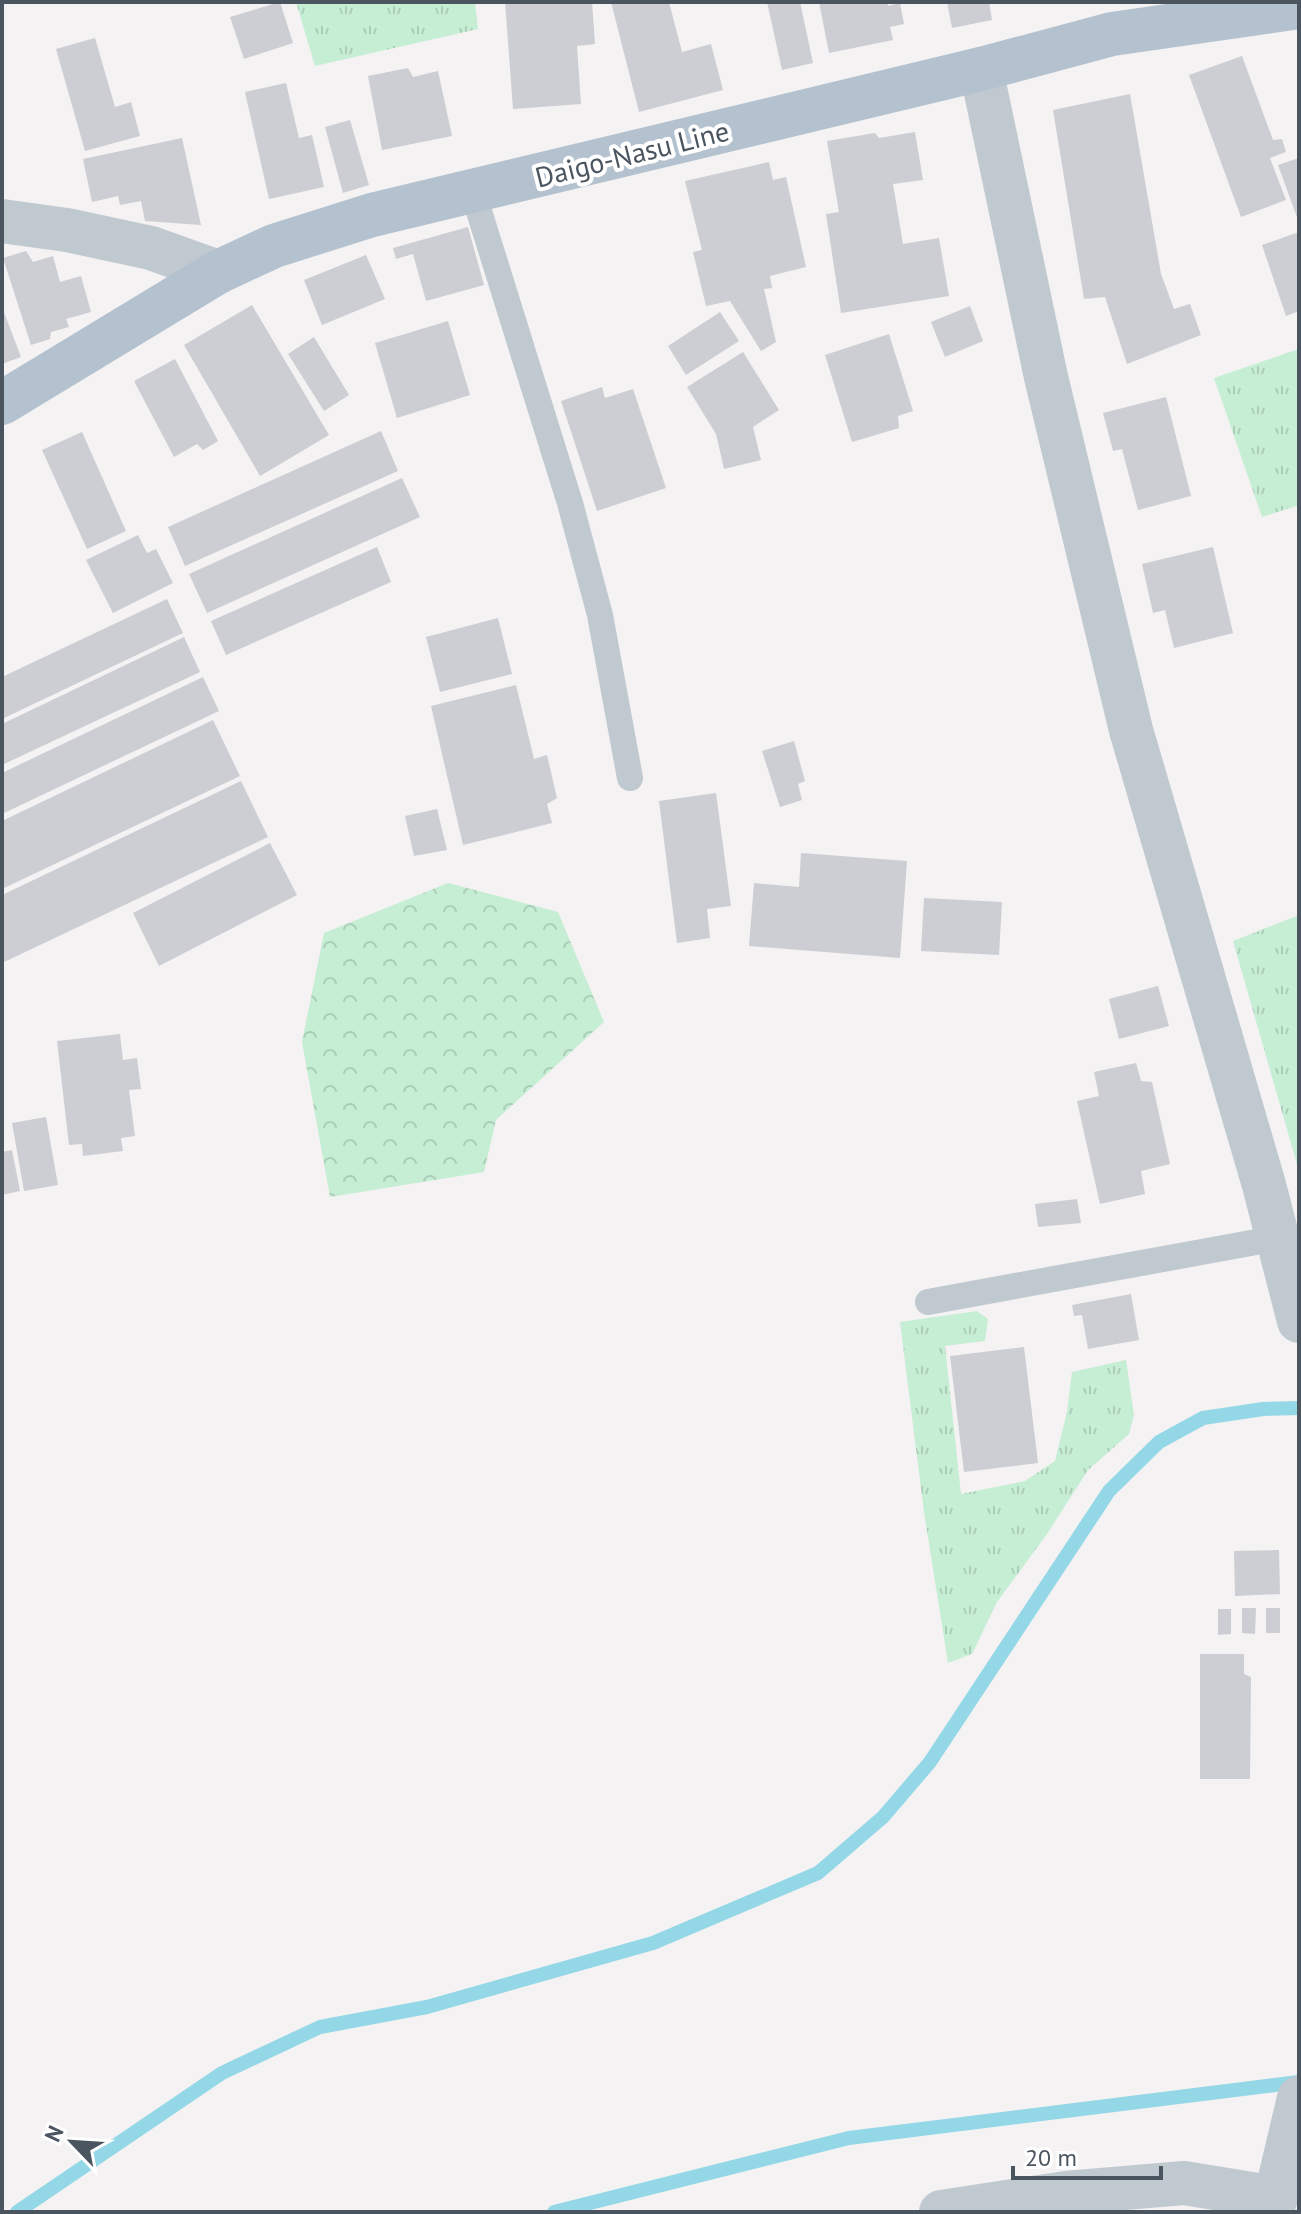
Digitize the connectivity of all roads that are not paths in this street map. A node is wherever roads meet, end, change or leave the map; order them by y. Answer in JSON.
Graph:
{"nodes":[{"id":1,"x":1298,"y":9,"type":"edge"},
{"id":2,"x":1182,"y":12,"type":"edge"},
{"id":3,"x":981,"y":69,"type":"junction"},
{"id":4,"x":473,"y":192,"type":"junction"},
{"id":5,"x":2,"y":221,"type":"edge"},
{"id":6,"x":218,"y":272,"type":"junction"},
{"id":7,"x":2,"y":403,"type":"edge"},
{"id":8,"x":630,"y":778,"type":"dead end"},
{"id":9,"x":1278,"y":1238,"type":"junction"},
{"id":10,"x":928,"y":1302,"type":"dead end"},
{"id":11,"x":1299,"y":1321,"type":"edge"},
{"id":12,"x":1299,"y":2098,"type":"edge"},
{"id":13,"x":1148,"y":2199,"type":"edge"},
{"id":14,"x":1274,"y":2205,"type":"edge"},
{"id":15,"x":960,"y":2211,"type":"edge"}],
"edges":[{"from":1,"to":2,"type":"main road","name":"Daigo-Nasu Line"},
{"from":2,"to":3,"type":"main road","name":"Daigo-Nasu Line"},
{"from":3,"to":4,"type":"main road","name":"Daigo-Nasu Line"},
{"from":3,"to":9,"type":"street"},
{"from":4,"to":6,"type":"main road","name":"Daigo-Nasu Line"},
{"from":4,"to":8,"type":"lane"},
{"from":5,"to":6,"type":"street"},
{"from":6,"to":7,"type":"main road","name":"Daigo-Nasu Line"},
{"from":9,"to":10,"type":"lane"},
{"from":9,"to":11,"type":"street"},
{"from":12,"to":14,"type":"street"},
{"from":13,"to":14,"type":"street"},
{"from":13,"to":15,"type":"street"}]}
